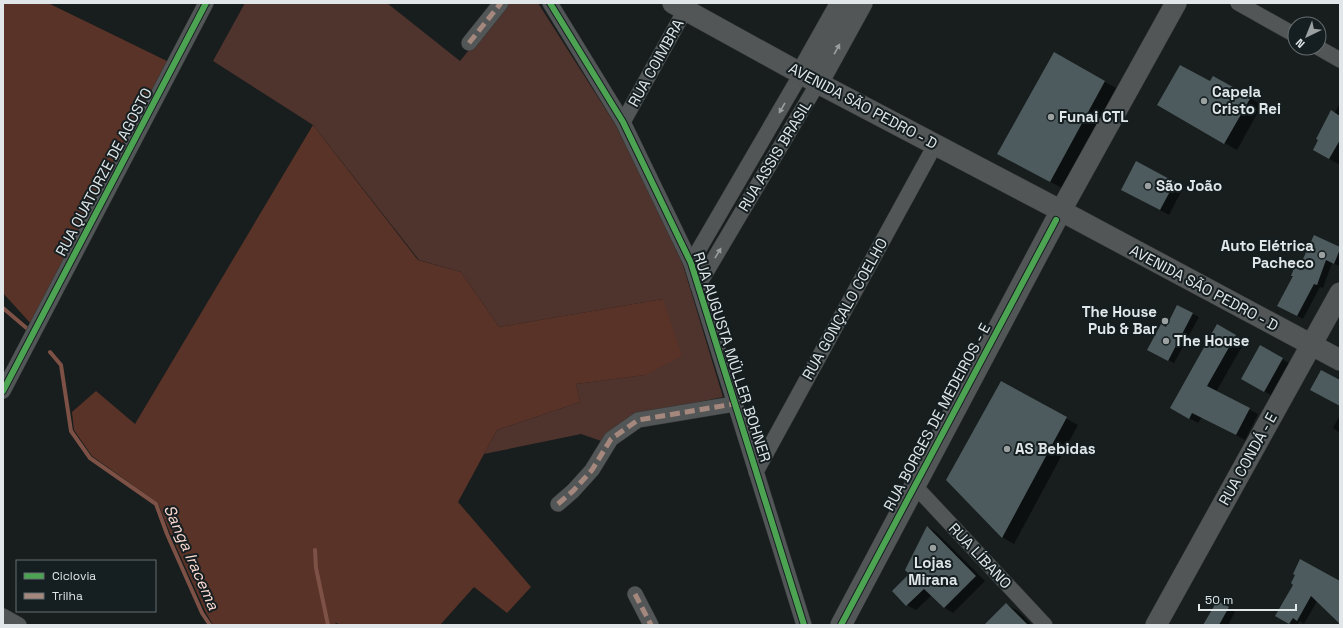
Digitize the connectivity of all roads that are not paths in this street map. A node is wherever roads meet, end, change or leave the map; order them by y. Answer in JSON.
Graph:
{"nodes":[{"id":1,"x":206,"y":3,"type":"edge"},
{"id":2,"x":501,"y":3,"type":"edge"},
{"id":3,"x":550,"y":3,"type":"edge"},
{"id":4,"x":841,"y":3,"type":"edge"},
{"id":5,"x":862,"y":3,"type":"edge"},
{"id":6,"x":1176,"y":3,"type":"edge"},
{"id":7,"x":1238,"y":3,"type":"edge"},
{"id":8,"x":682,"y":5,"type":"edge"},
{"id":9,"x":1287,"y":31,"type":"edge"},
{"id":10,"x":469,"y":43,"type":"dead end"},
{"id":11,"x":1327,"y":53,"type":"edge"},
{"id":12,"x":1340,"y":60,"type":"edge"},
{"id":13,"x":810,"y":79,"type":"junction"},
{"id":14,"x":623,"y":122,"type":"junction"},
{"id":15,"x":935,"y":145,"type":"junction"},
{"id":16,"x":1061,"y":212,"type":"junction"},
{"id":17,"x":691,"y":263,"type":"junction"},
{"id":18,"x":698,"y":286,"type":"junction"},
{"id":19,"x":1340,"y":293,"type":"edge"},
{"id":20,"x":1311,"y":345,"type":"junction"},
{"id":21,"x":1340,"y":360,"type":"edge"},
{"id":22,"x":3,"y":391,"type":"edge"},
{"id":23,"x":734,"y":404,"type":"junction"},
{"id":24,"x":756,"y":472,"type":"junction"},
{"id":25,"x":915,"y":486,"type":"junction"},
{"id":26,"x":558,"y":504,"type":"dead end"},
{"id":27,"x":635,"y":594,"type":"dead end"},
{"id":28,"x":3,"y":616,"type":"edge"},
{"id":29,"x":19,"y":625,"type":"edge"},
{"id":30,"x":651,"y":625,"type":"edge"},
{"id":31,"x":804,"y":625,"type":"edge"},
{"id":32,"x":841,"y":625,"type":"edge"},
{"id":33,"x":1045,"y":625,"type":"edge"},
{"id":34,"x":1156,"y":625,"type":"edge"}],
"edges":[{"from":1,"to":22,"type":"street","name":"RUA QUATORZE DE AGOSTO"},
{"from":2,"to":10,"type":"street"},
{"from":3,"to":14,"type":"street","name":"RUA AUGUSTA MÜLLER BOHNER"},
{"from":4,"to":13,"type":"street","name":"RUA ASSIS BRASIL"},
{"from":13,"to":5,"type":"street","name":"RUA ASSIS BRASIL","one_way":true},
{"from":6,"to":16,"type":"street","name":"RUA BORGES DE MEDEIROS - E"},
{"from":7,"to":9,"type":"street"},
{"from":8,"to":13,"type":"street","name":"AVENIDA SÃO PEDRO - D"},
{"from":8,"to":14,"type":"street","name":"RUA COIMBRA"},
{"from":11,"to":12,"type":"street"},
{"from":13,"to":15,"type":"street","name":"AVENIDA SÃO PEDRO - D"},
{"from":13,"to":17,"type":"street","name":"RUA ASSIS BRASIL","one_way":true},
{"from":18,"to":13,"type":"street","name":"RUA ASSIS BRASIL","one_way":true},
{"from":14,"to":17,"type":"street","name":"RUA AUGUSTA MÜLLER BOHNER"},
{"from":15,"to":16,"type":"street","name":"AVENIDA SÃO PEDRO - D"},
{"from":15,"to":24,"type":"street","name":"RUA GONÇALO COELHO"},
{"from":16,"to":20,"type":"street","name":"AVENIDA SÃO PEDRO - D"},
{"from":16,"to":25,"type":"street","name":"RUA BORGES DE MEDEIROS - E"},
{"from":17,"to":18,"type":"street","name":"RUA AUGUSTA MÜLLER BOHNER"},
{"from":18,"to":23,"type":"street","name":"RUA AUGUSTA MÜLLER BOHNER"},
{"from":19,"to":20,"type":"street","name":"RUA CONDÁ - E"},
{"from":20,"to":21,"type":"street","name":"AVENIDA SÃO PEDRO - D"},
{"from":20,"to":34,"type":"street","name":"RUA CONDÁ - E"},
{"from":23,"to":24,"type":"street","name":"RUA AUGUSTA MÜLLER BOHNER"},
{"from":23,"to":26,"type":"street"},
{"from":24,"to":31,"type":"street","name":"RUA AUGUSTA MÜLLER BOHNER"},
{"from":25,"to":32,"type":"street","name":"RUA BORGES DE MEDEIROS - E"},
{"from":25,"to":33,"type":"street","name":"RUA LÍBANO"},
{"from":27,"to":30,"type":"street"},
{"from":28,"to":29,"type":"street"}]}
